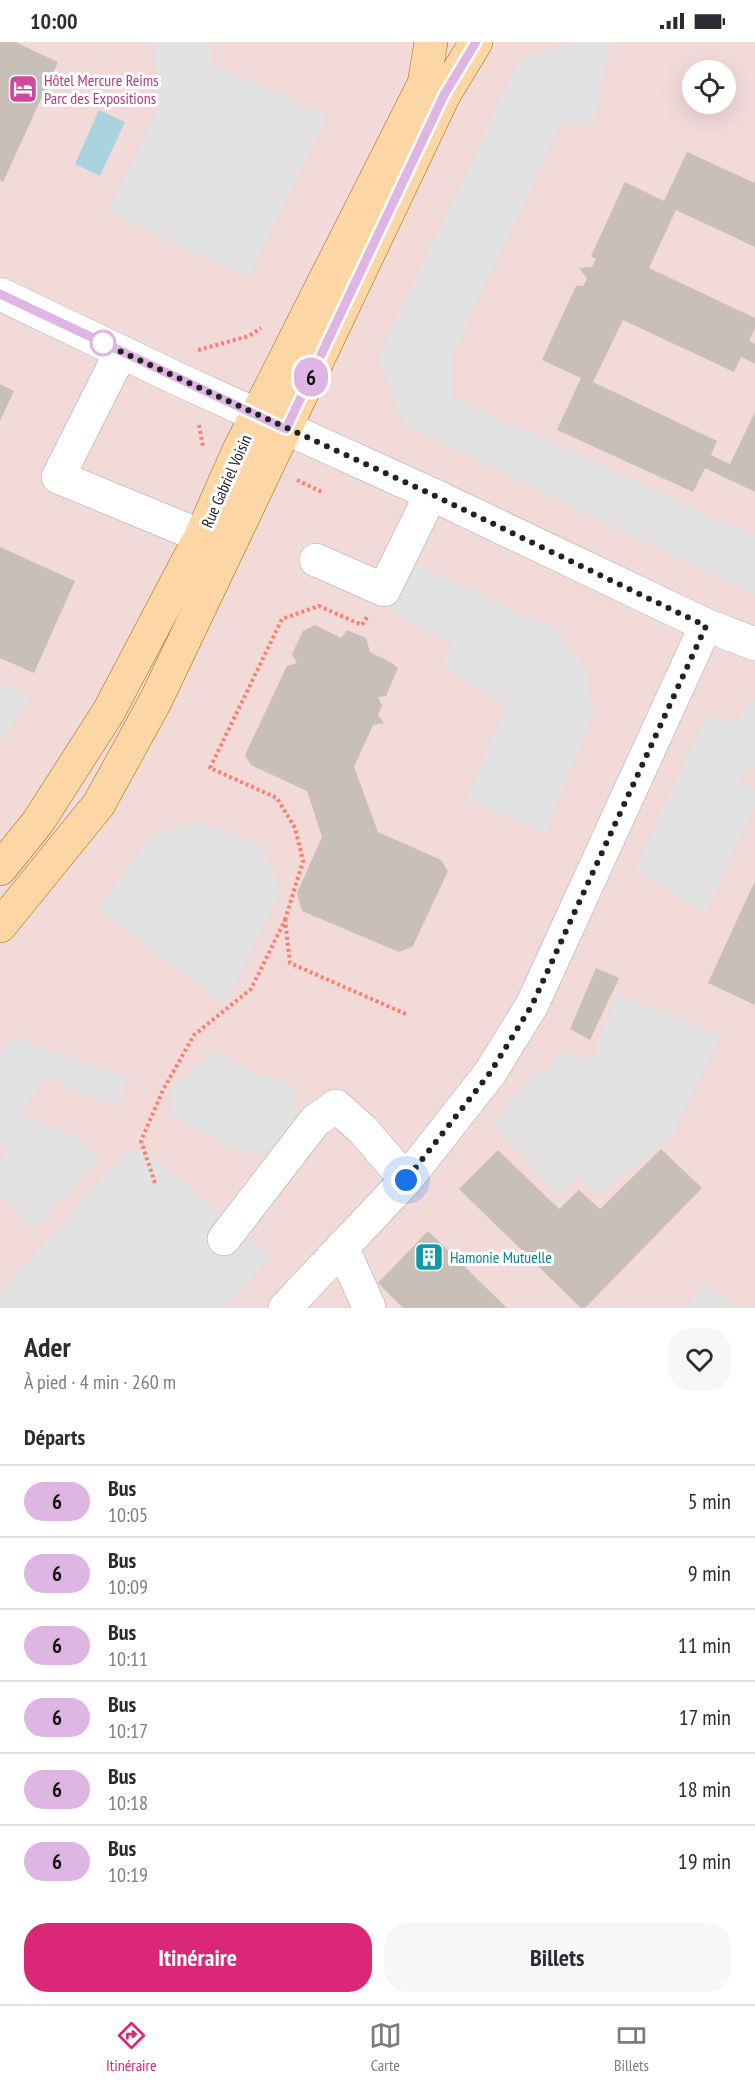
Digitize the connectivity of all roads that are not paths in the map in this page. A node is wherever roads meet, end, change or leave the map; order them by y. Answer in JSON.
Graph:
{"nodes":[{"id":1,"x":431,"y":42,"type":"edge"},
{"id":2,"x":476,"y":42,"type":"edge"},
{"id":3,"x":0,"y":294,"type":"edge"},
{"id":4,"x":121,"y":352,"type":"junction"},
{"id":5,"x":257,"y":415,"type":"junction"},
{"id":6,"x":286,"y":429,"type":"junction"},
{"id":7,"x":431,"y":494,"type":"junction"},
{"id":8,"x":201,"y":536,"type":"junction"},
{"id":9,"x":316,"y":560,"type":"dead end"},
{"id":10,"x":706,"y":626,"type":"junction"},
{"id":11,"x":755,"y":645,"type":"edge"},
{"id":12,"x":3,"y":860,"type":"edge"},
{"id":13,"x":0,"y":926,"type":"edge"},
{"id":14,"x":406,"y":1180,"type":"junction"},
{"id":15,"x":224,"y":1239,"type":"dead end"},
{"id":16,"x":342,"y":1247,"type":"junction"},
{"id":17,"x":318,"y":1294,"type":"edge"},
{"id":18,"x":369,"y":1307,"type":"edge"},
{"id":19,"x":285,"y":1308,"type":"edge"}],
"edges":[{"from":1,"to":5,"type":"main road","name":"Rue Gabriel Voisin"},
{"from":2,"to":6,"type":"main road"},
{"from":3,"to":4,"type":"street"},
{"from":4,"to":5,"type":"street"},
{"from":4,"to":8,"type":"street"},
{"from":5,"to":6,"type":"street"},
{"from":5,"to":8,"type":"main road","name":"Rue Gabriel Voisin"},
{"from":6,"to":7,"type":"street"},
{"from":6,"to":13,"type":"main road"},
{"from":7,"to":9,"type":"street"},
{"from":7,"to":10,"type":"street"},
{"from":8,"to":12,"type":"main road","name":"Rue Gabriel Voisin"},
{"from":10,"to":11,"type":"street"},
{"from":10,"to":14,"type":"street"},
{"from":14,"to":15,"type":"street"},
{"from":14,"to":16,"type":"street"},
{"from":16,"to":17,"type":"street"},
{"from":16,"to":18,"type":"street"},
{"from":17,"to":19,"type":"street"}]}
